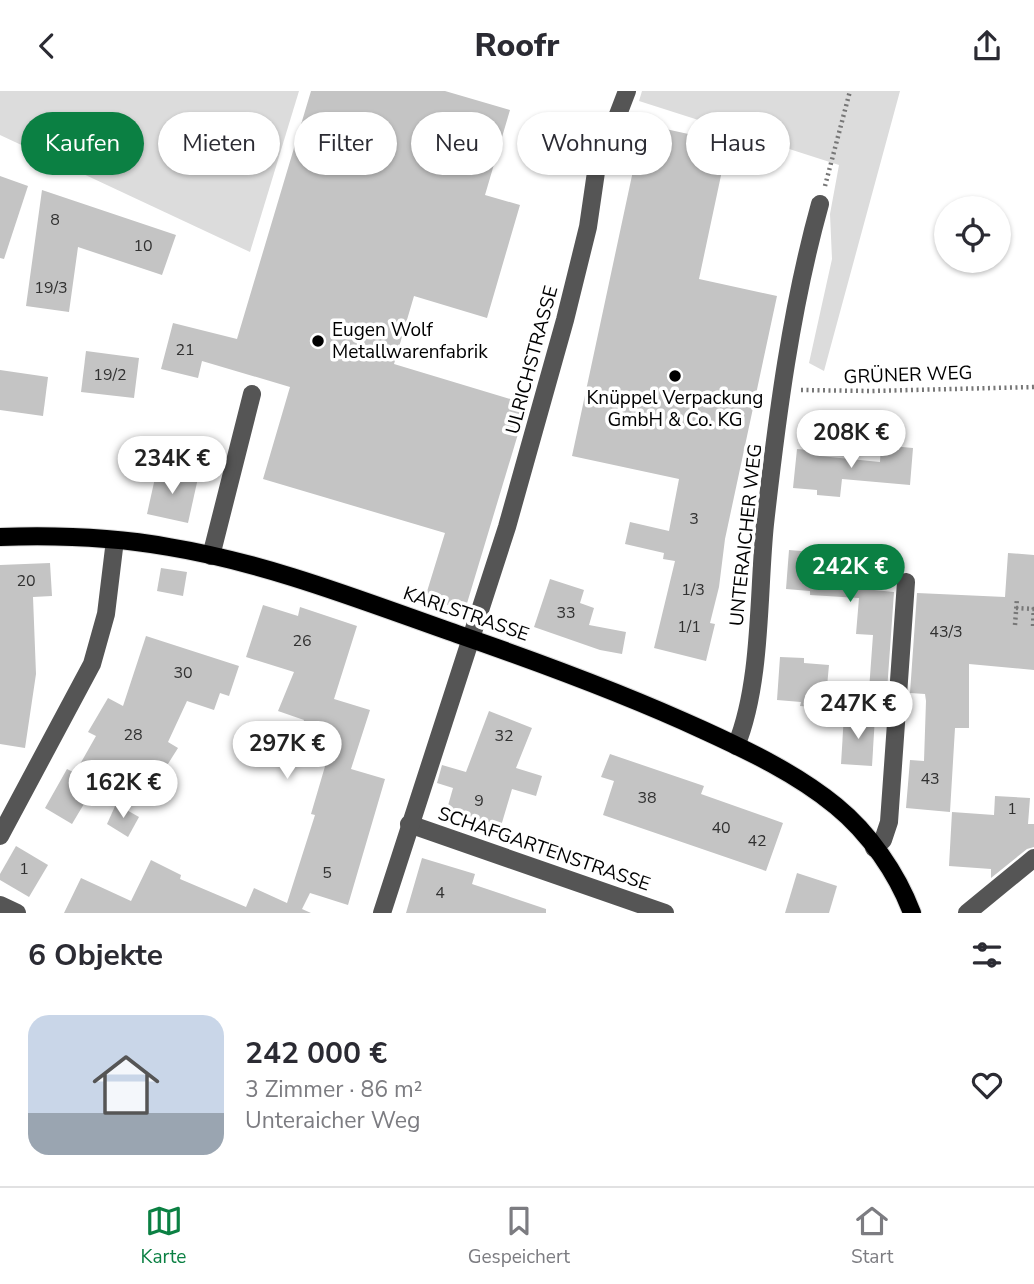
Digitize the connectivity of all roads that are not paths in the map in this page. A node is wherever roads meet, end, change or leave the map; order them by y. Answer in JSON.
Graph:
{"nodes":[{"id":1,"x":627,"y":91,"type":"edge"},
{"id":2,"x":820,"y":204,"type":"road end"},
{"id":3,"x":252,"y":394,"type":"dead end"},
{"id":4,"x":0,"y":537,"type":"edge"},
{"id":5,"x":116,"y":540,"type":"junction"},
{"id":6,"x":211,"y":555,"type":"junction"},
{"id":7,"x":906,"y":582,"type":"dead end"},
{"id":8,"x":471,"y":639,"type":"junction"},
{"id":9,"x":736,"y":745,"type":"junction"},
{"id":10,"x":409,"y":824,"type":"junction"},
{"id":11,"x":0,"y":836,"type":"edge"},
{"id":12,"x":874,"y":848,"type":"junction"},
{"id":13,"x":1034,"y":858,"type":"edge"},
{"id":14,"x":0,"y":905,"type":"edge"},
{"id":15,"x":17,"y":913,"type":"edge"},
{"id":16,"x":382,"y":913,"type":"edge"},
{"id":17,"x":666,"y":913,"type":"edge"},
{"id":18,"x":912,"y":913,"type":"edge"},
{"id":19,"x":967,"y":913,"type":"edge"}],
"edges":[{"from":1,"to":8,"type":"street","name":"ULRICHSTRASSE"},
{"from":2,"to":9,"type":"street","name":"UNTERAICHER WEG"},
{"from":3,"to":6,"type":"street"},
{"from":4,"to":5,"type":"main road","name":"KARLSTRASSE"},
{"from":5,"to":6,"type":"main road","name":"KARLSTRASSE"},
{"from":5,"to":11,"type":"street"},
{"from":6,"to":8,"type":"main road","name":"KARLSTRASSE"},
{"from":7,"to":12,"type":"street"},
{"from":8,"to":9,"type":"main road","name":"KARLSTRASSE"},
{"from":8,"to":10,"type":"street","name":"SCHAFGARTENSTRASSE"},
{"from":9,"to":12,"type":"main road","name":"KARLSTRASSE"},
{"from":10,"to":16,"type":"street","name":"SCHAFGARTENSTRASSE"},
{"from":10,"to":17,"type":"street","name":"SCHAFGARTENSTRASSE"},
{"from":12,"to":18,"type":"main road","name":"KARLSTRASSE"},
{"from":13,"to":19,"type":"street"},
{"from":14,"to":15,"type":"street"}]}
